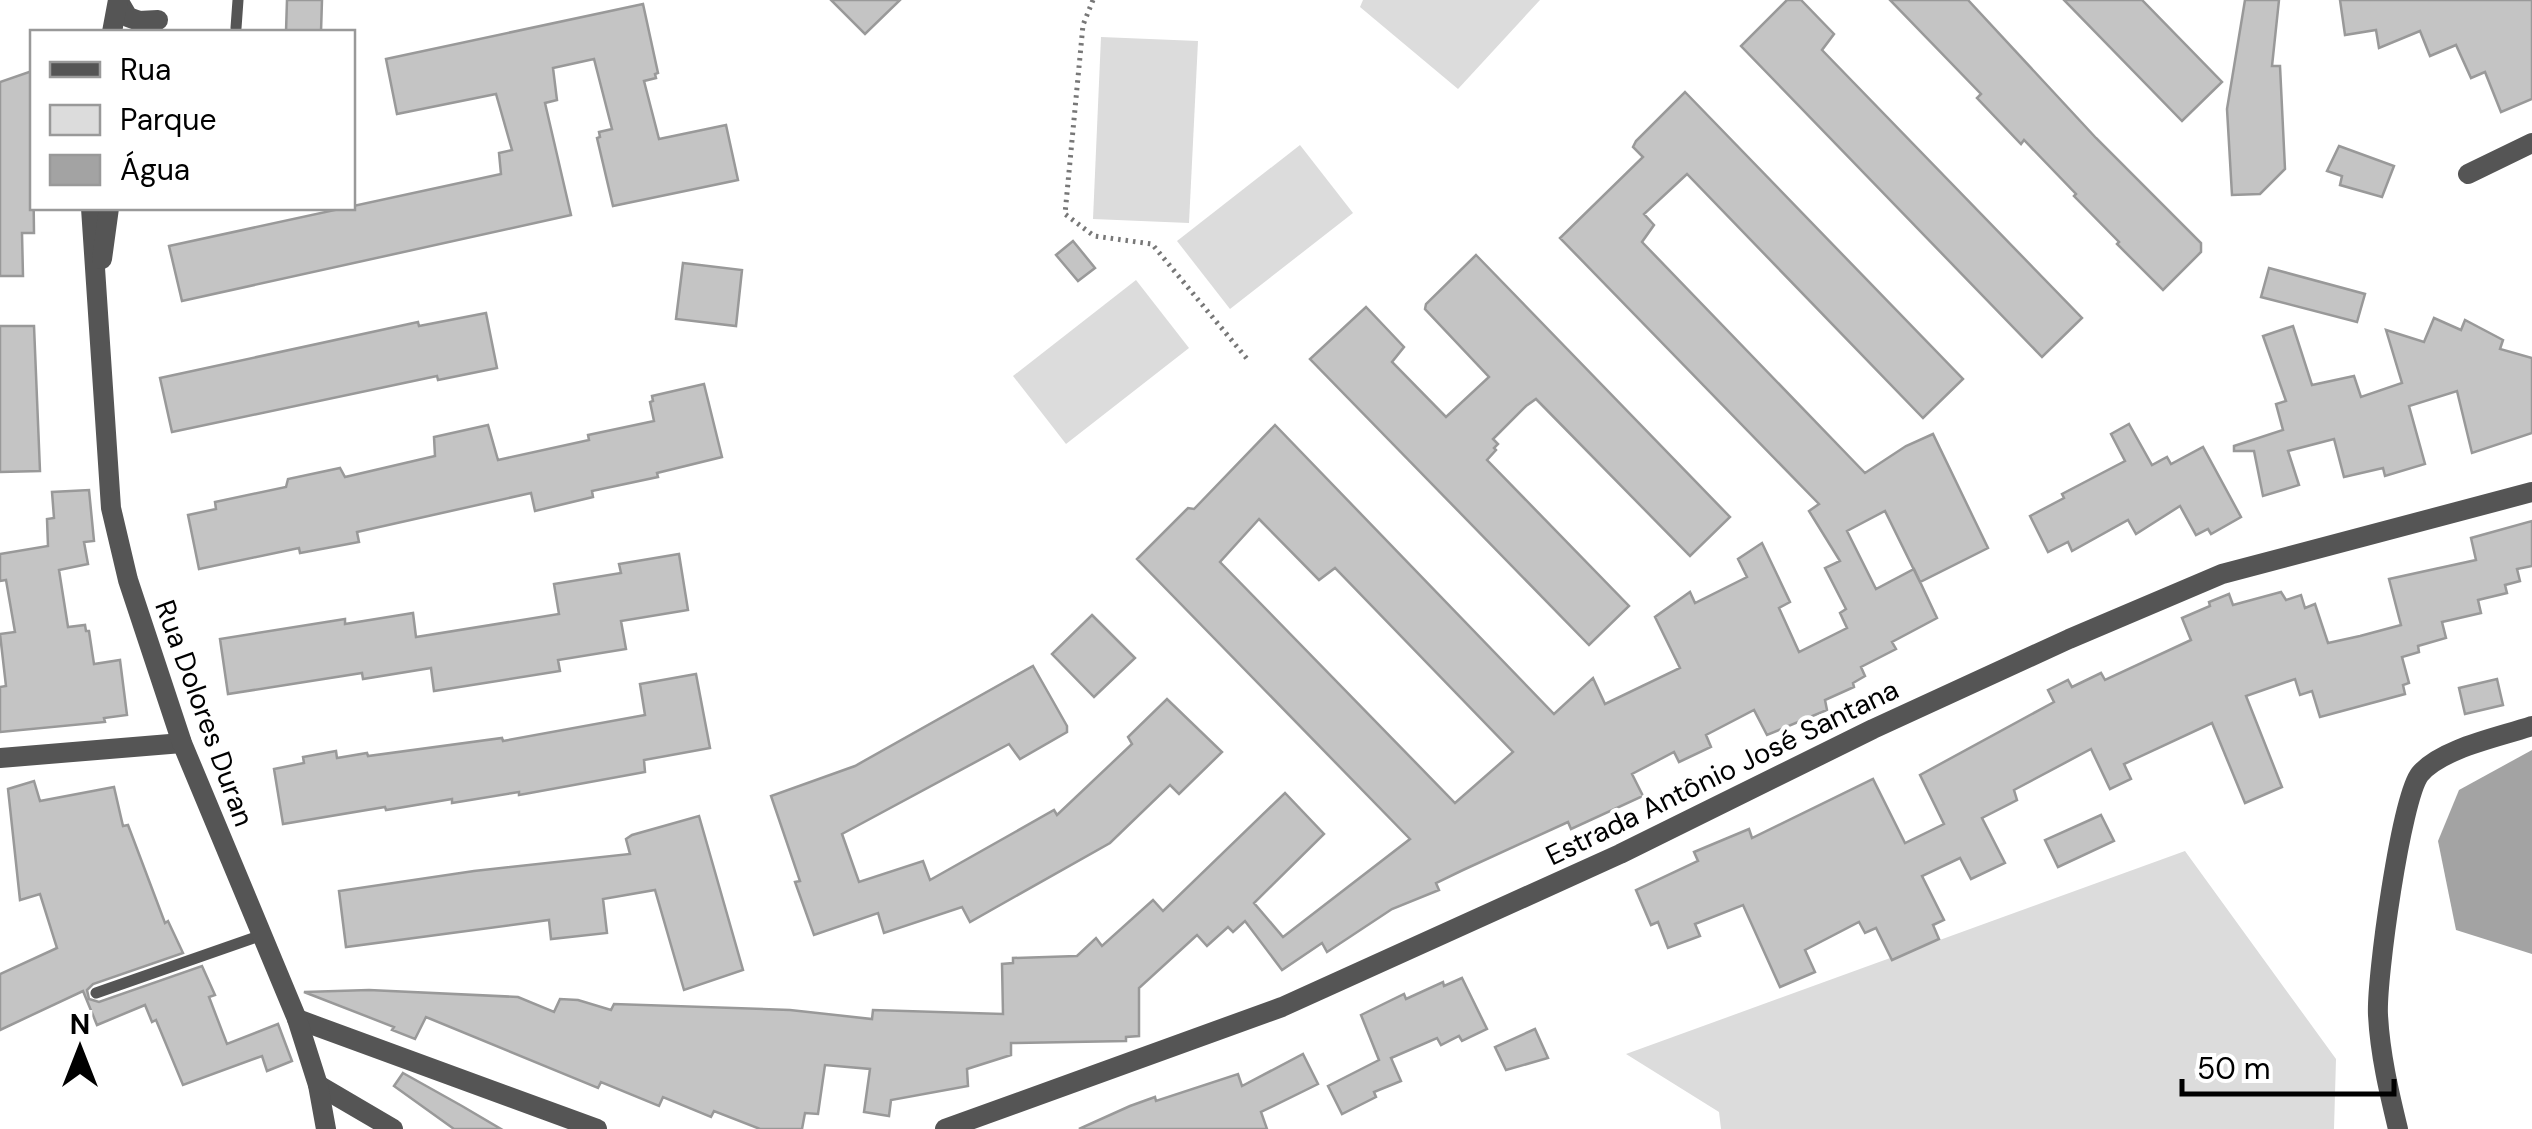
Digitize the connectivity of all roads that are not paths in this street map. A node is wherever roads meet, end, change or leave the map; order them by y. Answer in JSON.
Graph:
{"nodes":[{"id":1,"x":118,"y":0,"type":"edge"},
{"id":2,"x":238,"y":0,"type":"edge"},
{"id":3,"x":158,"y":18,"type":"edge"},
{"id":4,"x":236,"y":28,"type":"dead end"},
{"id":5,"x":112,"y":30,"type":"edge"},
{"id":6,"x":2532,"y":142,"type":"edge"},
{"id":7,"x":2468,"y":174,"type":"dead end"},
{"id":8,"x":91,"y":210,"type":"edge"},
{"id":9,"x":109,"y":210,"type":"edge"},
{"id":10,"x":96,"y":301,"type":"junction"},
{"id":11,"x":2532,"y":492,"type":"edge"},
{"id":12,"x":2532,"y":726,"type":"edge"},
{"id":13,"x":182,"y":743,"type":"junction"},
{"id":14,"x":0,"y":758,"type":"edge"},
{"id":15,"x":262,"y":935,"type":"junction"},
{"id":16,"x":96,"y":993,"type":"dead end"},
{"id":17,"x":297,"y":1019,"type":"junction"},
{"id":18,"x":318,"y":1085,"type":"junction"},
{"id":19,"x":326,"y":1129,"type":"edge"},
{"id":20,"x":393,"y":1129,"type":"edge"},
{"id":21,"x":597,"y":1129,"type":"edge"},
{"id":22,"x":945,"y":1129,"type":"edge"},
{"id":23,"x":2398,"y":1129,"type":"edge"}],
"edges":[{"from":1,"to":3,"type":"street"},
{"from":1,"to":5,"type":"street"},
{"from":2,"to":4,"type":"lane"},
{"from":6,"to":7,"type":"street"},
{"from":8,"to":10,"type":"street","name":"Rua Dolores Duran"},
{"from":9,"to":10,"type":"street","name":"Rua Dolores Duran"},
{"from":10,"to":13,"type":"street","name":"Rua Dolores Duran"},
{"from":11,"to":22,"type":"street","name":"Estrada Antônio José Santana"},
{"from":12,"to":23,"type":"street"},
{"from":13,"to":14,"type":"street"},
{"from":13,"to":15,"type":"street","name":"Rua Dolores Duran"},
{"from":15,"to":16,"type":"lane"},
{"from":15,"to":17,"type":"street","name":"Rua Dolores Duran"},
{"from":17,"to":18,"type":"street","name":"Rua Dolores Duran"},
{"from":17,"to":21,"type":"street"},
{"from":18,"to":19,"type":"street","name":"Rua Dolores Duran"},
{"from":18,"to":20,"type":"street"}]}
